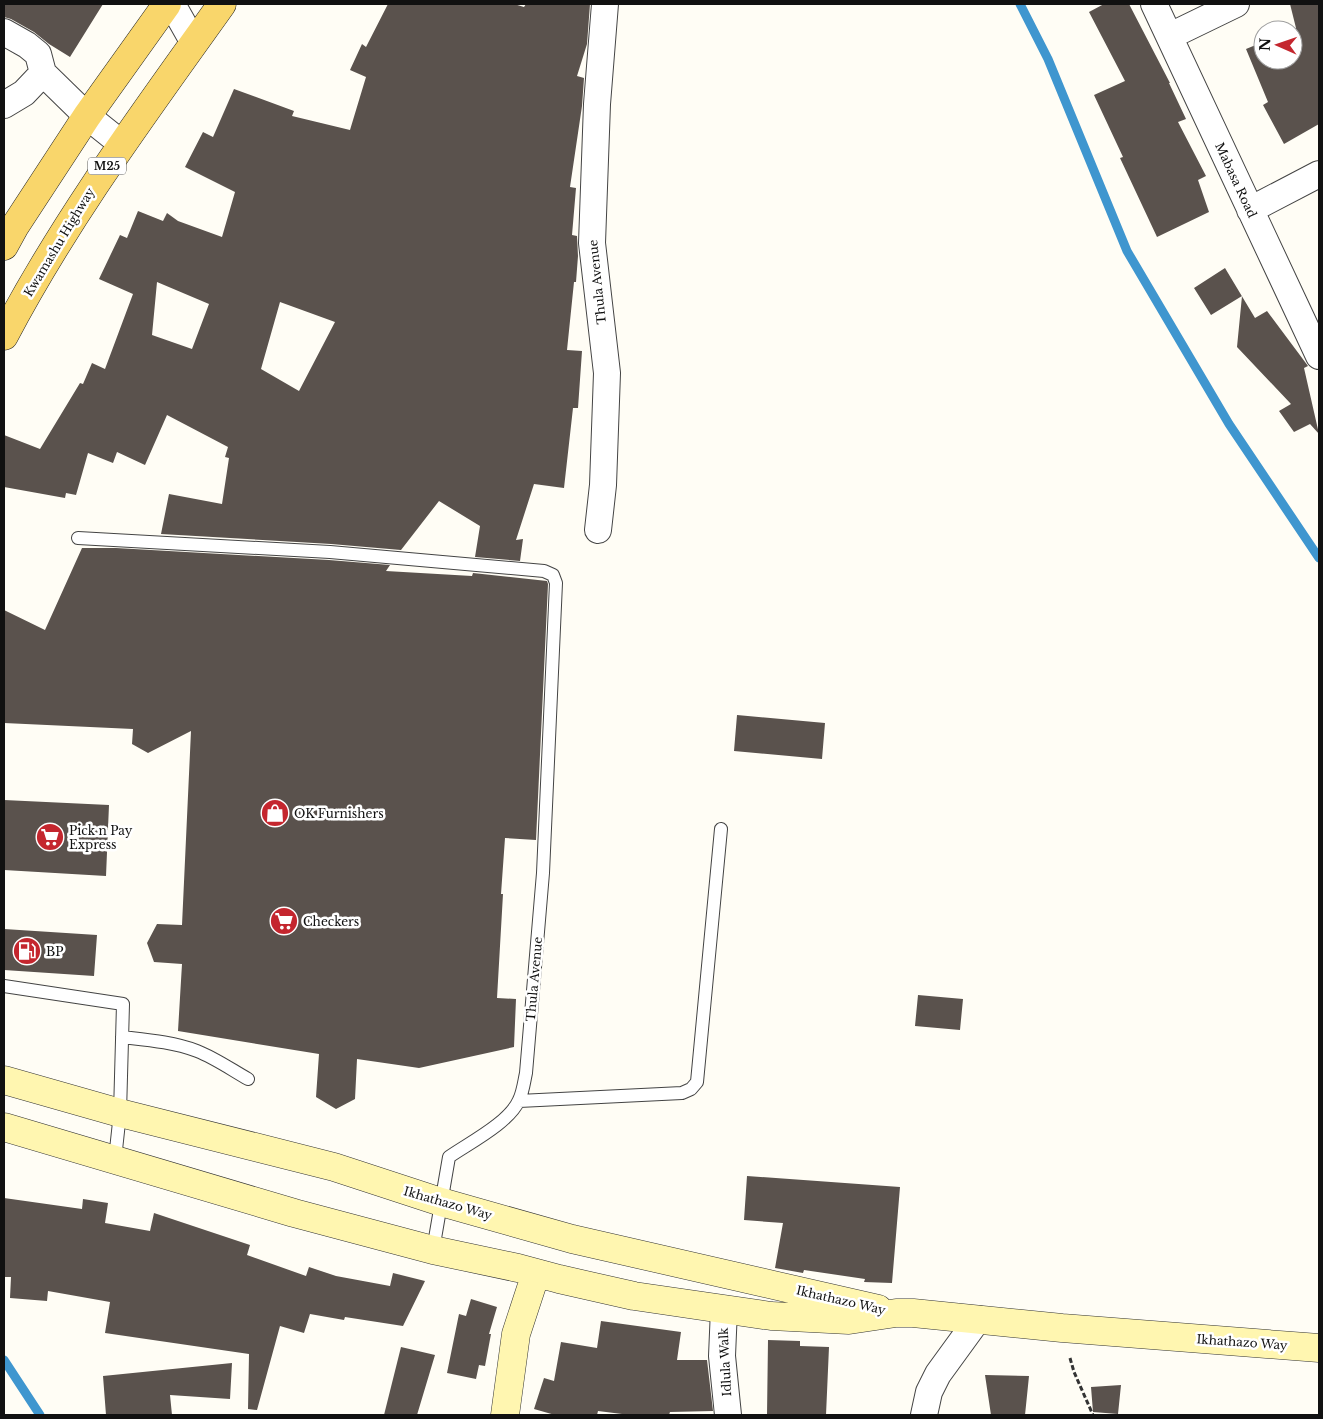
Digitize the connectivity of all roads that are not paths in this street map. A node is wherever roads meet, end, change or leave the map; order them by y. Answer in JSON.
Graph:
{"nodes":[{"id":1,"x":167,"y":4,"type":"edge"},
{"id":2,"x":172,"y":4,"type":"edge"},
{"id":3,"x":222,"y":4,"type":"edge"},
{"id":4,"x":605,"y":4,"type":"edge"},
{"id":5,"x":1154,"y":4,"type":"edge"},
{"id":6,"x":1236,"y":4,"type":"edge"},
{"id":7,"x":4,"y":32,"type":"edge"},
{"id":8,"x":1170,"y":36,"type":"junction"},
{"id":9,"x":194,"y":43,"type":"junction"},
{"id":10,"x":43,"y":73,"type":"junction"},
{"id":11,"x":4,"y":105,"type":"edge"},
{"id":12,"x":87,"y":116,"type":"junction"},
{"id":13,"x":122,"y":144,"type":"junction"},
{"id":14,"x":1319,"y":174,"type":"edge"},
{"id":15,"x":1250,"y":210,"type":"junction"},
{"id":16,"x":4,"y":246,"type":"edge"},
{"id":17,"x":4,"y":336,"type":"edge"},
{"id":18,"x":1319,"y":356,"type":"edge"},
{"id":19,"x":598,"y":530,"type":"dead end"},
{"id":20,"x":78,"y":538,"type":"dead end"},
{"id":21,"x":721,"y":829,"type":"dead end"},
{"id":22,"x":4,"y":986,"type":"edge"},
{"id":23,"x":122,"y":1037,"type":"junction"},
{"id":24,"x":248,"y":1079,"type":"dead end"},
{"id":25,"x":4,"y":1080,"type":"edge"},
{"id":26,"x":519,"y":1101,"type":"junction"},
{"id":27,"x":120,"y":1113,"type":"junction"},
{"id":28,"x":4,"y":1127,"type":"edge"},
{"id":29,"x":115,"y":1159,"type":"junction"},
{"id":30,"x":441,"y":1202,"type":"junction"},
{"id":31,"x":433,"y":1250,"type":"junction"},
{"id":32,"x":536,"y":1273,"type":"junction"},
{"id":33,"x":724,"y":1309,"type":"junction"},
{"id":34,"x":896,"y":1313,"type":"junction"},
{"id":35,"x":978,"y":1319,"type":"junction"},
{"id":36,"x":1319,"y":1348,"type":"edge"},
{"id":37,"x":505,"y":1415,"type":"edge"},
{"id":38,"x":728,"y":1415,"type":"edge"},
{"id":39,"x":924,"y":1415,"type":"edge"}],
"edges":[{"from":1,"to":12,"type":"main road"},
{"from":2,"to":9,"type":"street"},
{"from":3,"to":9,"type":"main road","name":"Kwamashu Highway","number":"M25"},
{"from":4,"to":19,"type":"street","name":"Thula Avenue"},
{"from":5,"to":8,"type":"street","name":"Mabasa Road"},
{"from":6,"to":8,"type":"street"},
{"from":7,"to":10,"type":"street"},
{"from":8,"to":15,"type":"street","name":"Mabasa Road"},
{"from":9,"to":13,"type":"main road","name":"Kwamashu Highway","number":"M25"},
{"from":10,"to":11,"type":"street"},
{"from":10,"to":12,"type":"street"},
{"from":12,"to":13,"type":"street"},
{"from":12,"to":16,"type":"main road"},
{"from":13,"to":17,"type":"main road","name":"Kwamashu Highway","number":"M25"},
{"from":14,"to":15,"type":"street"},
{"from":15,"to":18,"type":"street","name":"Mabasa Road"},
{"from":20,"to":26,"type":"lane","name":"Thula Avenue"},
{"from":21,"to":26,"type":"lane"},
{"from":22,"to":23,"type":"lane"},
{"from":23,"to":24,"type":"lane"},
{"from":23,"to":27,"type":"lane"},
{"from":25,"to":27,"type":"street","name":"Ikhathazo Way"},
{"from":26,"to":30,"type":"lane","name":"Thula Avenue"},
{"from":27,"to":29,"type":"lane"},
{"from":27,"to":30,"type":"street","name":"Ikhathazo Way"},
{"from":28,"to":29,"type":"street","name":"Ikhathazo Way"},
{"from":29,"to":31,"type":"street","name":"Ikhathazo Way"},
{"from":30,"to":31,"type":"lane","name":"Thula Avenue"},
{"from":30,"to":34,"type":"street","name":"Ikhathazo Way"},
{"from":31,"to":32,"type":"street","name":"Ikhathazo Way"},
{"from":32,"to":33,"type":"street","name":"Ikhathazo Way"},
{"from":32,"to":37,"type":"street"},
{"from":33,"to":34,"type":"street","name":"Ikhathazo Way"},
{"from":33,"to":38,"type":"street","name":"Idlula Walk"},
{"from":34,"to":35,"type":"street","name":"Ikhathazo Way"},
{"from":35,"to":36,"type":"street","name":"Ikhathazo Way"},
{"from":35,"to":39,"type":"street"}]}
